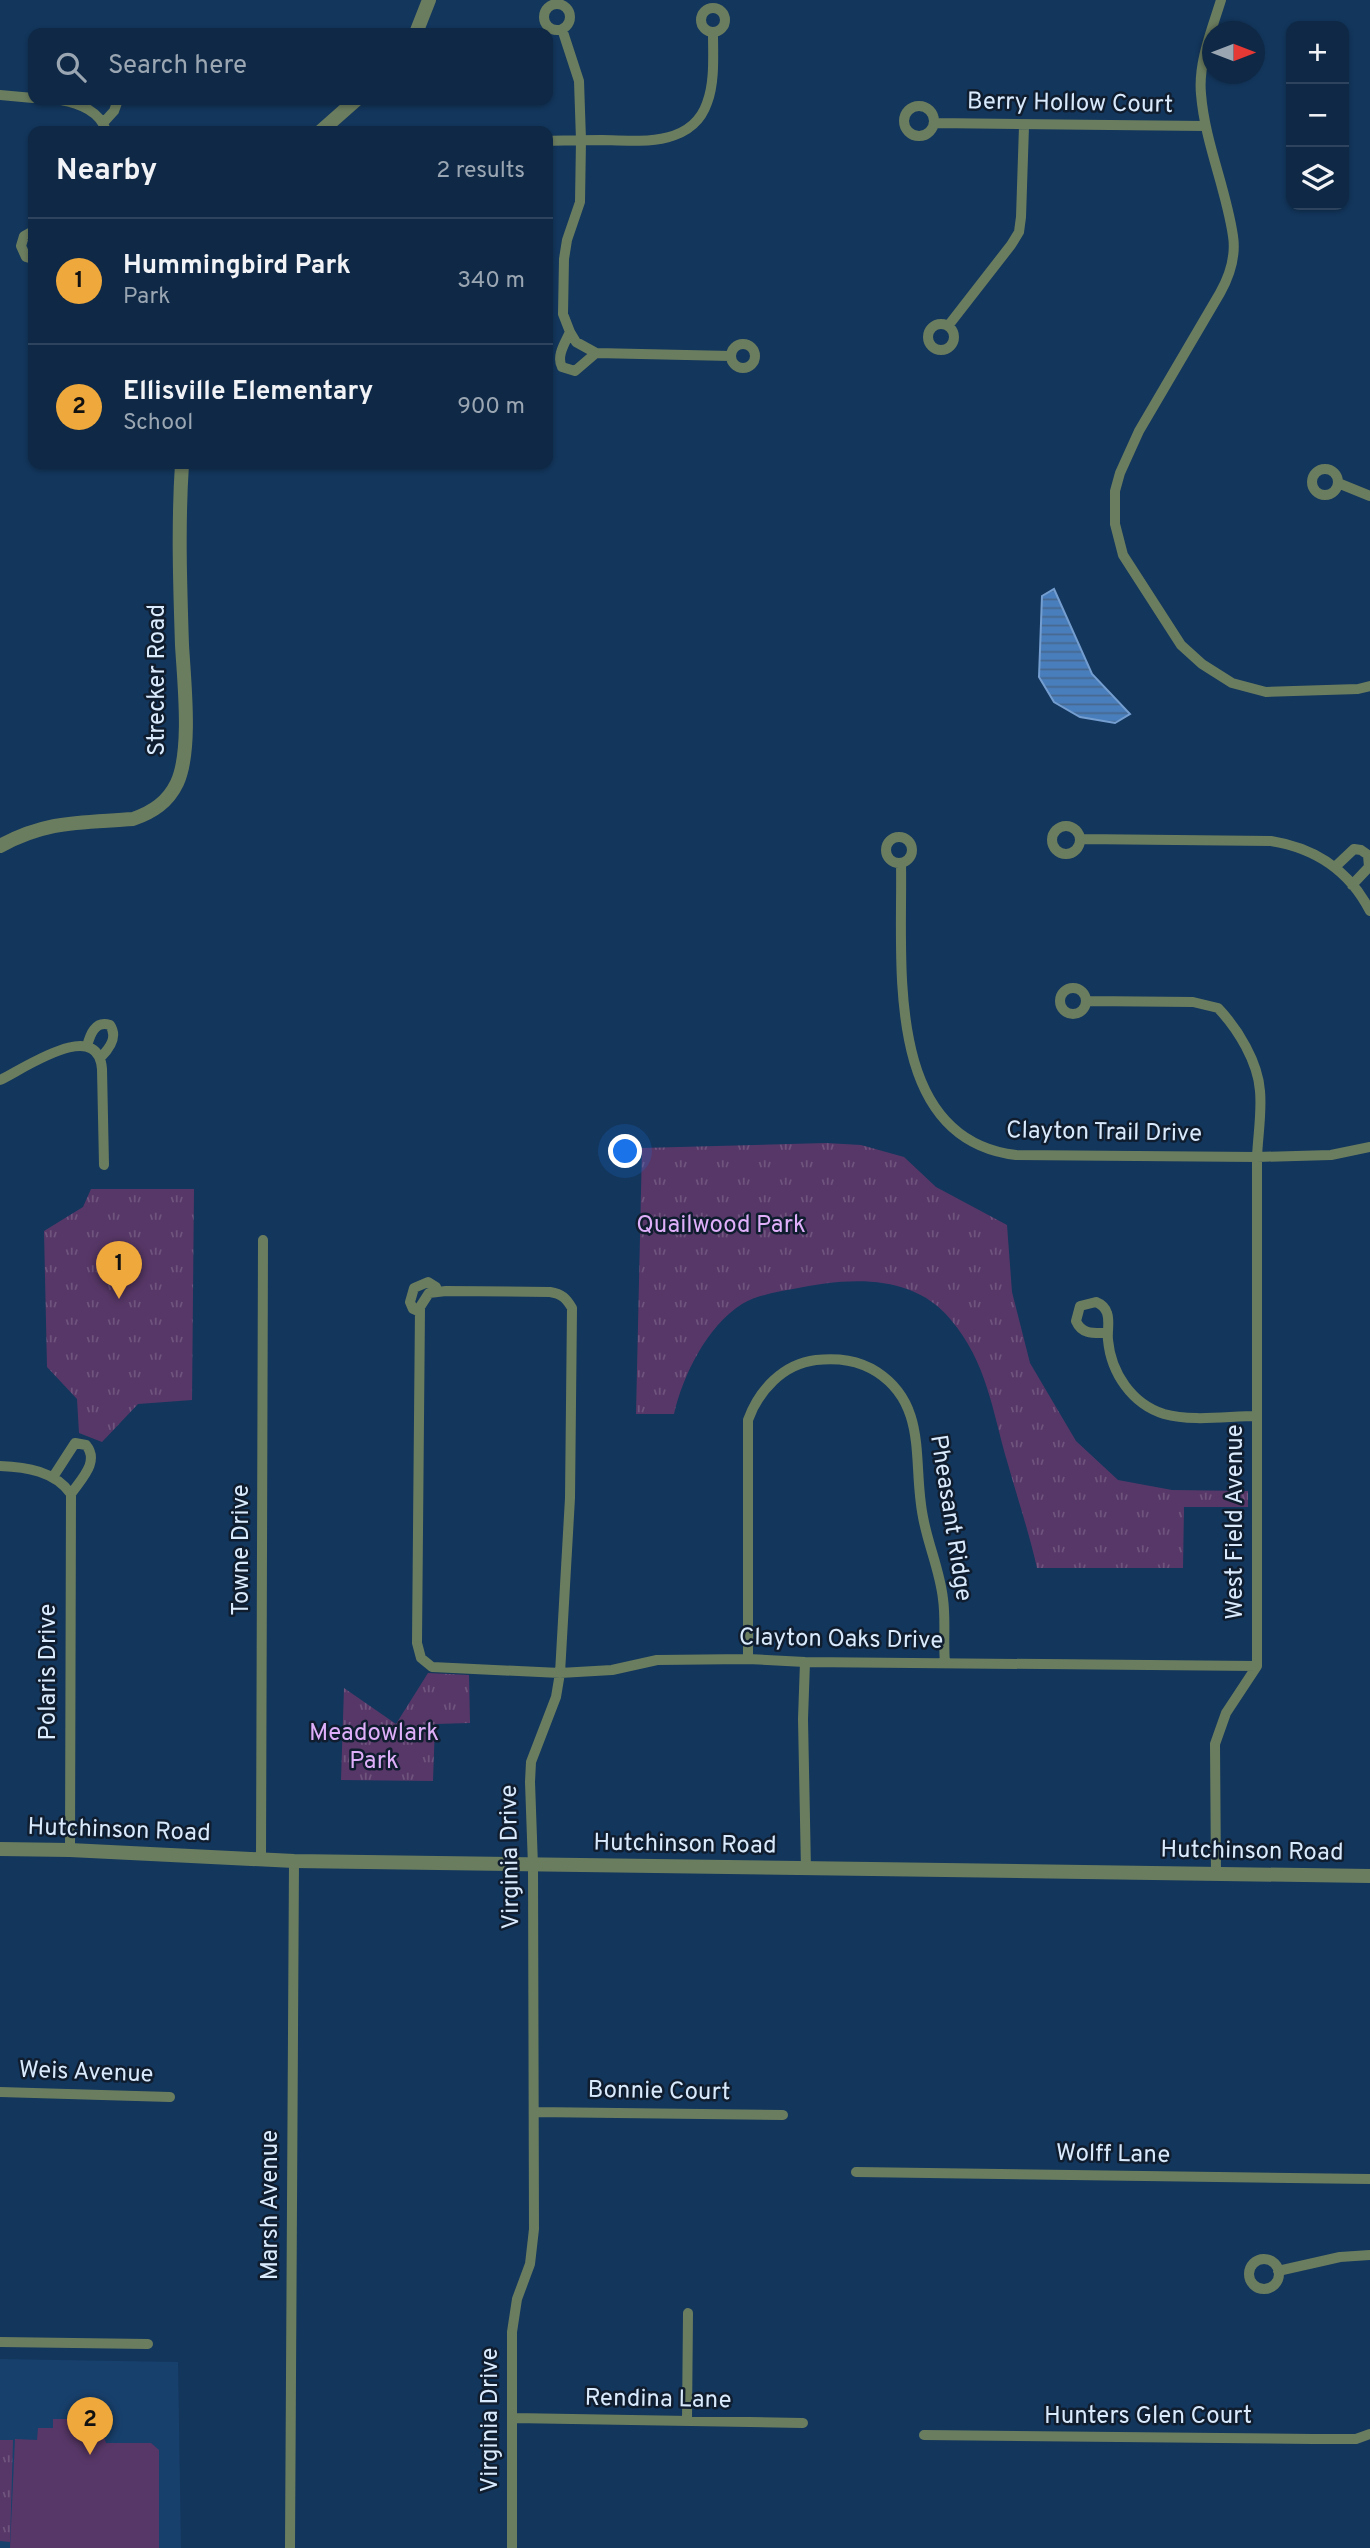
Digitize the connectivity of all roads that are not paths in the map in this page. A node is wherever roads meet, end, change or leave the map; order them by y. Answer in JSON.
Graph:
{"nodes":[{"id":1,"x":429,"y":0,"type":"edge"},
{"id":2,"x":1221,"y":0,"type":"edge"},
{"id":3,"x":418,"y":28,"type":"edge"},
{"id":4,"x":562,"y":29,"type":"dead end"},
{"id":5,"x":713,"y":33,"type":"dead end"},
{"id":6,"x":0,"y":95,"type":"edge"},
{"id":7,"x":28,"y":98,"type":"edge"},
{"id":8,"x":85,"y":105,"type":"edge"},
{"id":9,"x":116,"y":105,"type":"edge"},
{"id":10,"x":350,"y":105,"type":"edge"},
{"id":11,"x":934,"y":123,"type":"dead end"},
{"id":12,"x":104,"y":126,"type":"edge"},
{"id":13,"x":106,"y":126,"type":"edge"},
{"id":14,"x":327,"y":126,"type":"edge"},
{"id":15,"x":1024,"y":126,"type":"junction"},
{"id":16,"x":1205,"y":126,"type":"junction"},
{"id":17,"x":581,"y":139,"type":"junction"},
{"id":18,"x":553,"y":141,"type":"edge"},
{"id":19,"x":28,"y":234,"type":"edge"},
{"id":20,"x":28,"y":258,"type":"edge"},
{"id":21,"x":948,"y":326,"type":"dead end"},
{"id":22,"x":570,"y":332,"type":"junction"},
{"id":23,"x":596,"y":353,"type":"junction"},
{"id":24,"x":731,"y":356,"type":"dead end"},
{"id":25,"x":182,"y":469,"type":"edge"},
{"id":26,"x":1338,"y":483,"type":"dead end"},
{"id":27,"x":1370,"y":496,"type":"edge"},
{"id":28,"x":1370,"y":686,"type":"edge"},
{"id":29,"x":1080,"y":839,"type":"dead end"},
{"id":30,"x":0,"y":846,"type":"edge"},
{"id":31,"x":901,"y":863,"type":"dead end"},
{"id":32,"x":1336,"y":866,"type":"junction"},
{"id":33,"x":1352,"y":885,"type":"junction"},
{"id":34,"x":1370,"y":911,"type":"edge"},
{"id":35,"x":1087,"y":1000,"type":"dead end"},
{"id":36,"x":0,"y":1080,"type":"edge"},
{"id":37,"x":1370,"y":1147,"type":"edge"},
{"id":38,"x":1258,"y":1157,"type":"junction"},
{"id":39,"x":104,"y":1164,"type":"dead end"},
{"id":40,"x":263,"y":1240,"type":"dead end"},
{"id":41,"x":1108,"y":1333,"type":"junction"},
{"id":42,"x":1257,"y":1416,"type":"junction"},
{"id":43,"x":0,"y":1466,"type":"edge"},
{"id":44,"x":56,"y":1479,"type":"junction"},
{"id":45,"x":71,"y":1494,"type":"junction"},
{"id":46,"x":748,"y":1659,"type":"junction"},
{"id":47,"x":805,"y":1662,"type":"junction"},
{"id":48,"x":945,"y":1663,"type":"junction"},
{"id":49,"x":427,"y":1664,"type":"joint"},
{"id":50,"x":1257,"y":1666,"type":"junction"},
{"id":51,"x":560,"y":1673,"type":"junction"},
{"id":52,"x":0,"y":1849,"type":"edge"},
{"id":53,"x":70,"y":1850,"type":"junction"},
{"id":54,"x":261,"y":1860,"type":"junction"},
{"id":55,"x":294,"y":1861,"type":"junction"},
{"id":56,"x":533,"y":1866,"type":"junction"},
{"id":57,"x":806,"y":1870,"type":"junction"},
{"id":58,"x":1216,"y":1875,"type":"junction"},
{"id":59,"x":1370,"y":1876,"type":"edge"},
{"id":60,"x":0,"y":2092,"type":"edge"},
{"id":61,"x":170,"y":2097,"type":"dead end"},
{"id":62,"x":534,"y":2112,"type":"junction"},
{"id":63,"x":783,"y":2115,"type":"dead end"},
{"id":64,"x":856,"y":2172,"type":"dead end"},
{"id":65,"x":1370,"y":2179,"type":"edge"},
{"id":66,"x":1370,"y":2255,"type":"edge"},
{"id":67,"x":1278,"y":2271,"type":"dead end"},
{"id":68,"x":688,"y":2314,"type":"dead end"},
{"id":69,"x":0,"y":2342,"type":"edge"},
{"id":70,"x":148,"y":2344,"type":"dead end"},
{"id":71,"x":513,"y":2418,"type":"junction"},
{"id":72,"x":687,"y":2420,"type":"junction"},
{"id":73,"x":803,"y":2423,"type":"dead end"},
{"id":74,"x":1370,"y":2434,"type":"edge"},
{"id":75,"x":924,"y":2435,"type":"dead end"},
{"id":76,"x":290,"y":2548,"type":"edge"},
{"id":77,"x":512,"y":2548,"type":"edge"}],
"edges":[{"from":1,"to":3,"type":"street"},
{"from":2,"to":16,"type":"street"},
{"from":4,"to":17,"type":"street"},
{"from":5,"to":17,"type":"street"},
{"from":6,"to":7,"type":"street"},
{"from":8,"to":12,"type":"street"},
{"from":9,"to":13,"type":"street"},
{"from":10,"to":14,"type":"street"},
{"from":11,"to":15,"type":"street","name":"Berry Hollow Court"},
{"from":15,"to":16,"type":"street","name":"Berry Hollow Court"},
{"from":15,"to":21,"type":"street"},
{"from":16,"to":28,"type":"street"},
{"from":17,"to":18,"type":"street"},
{"from":17,"to":22,"type":"street"},
{"from":19,"to":20,"type":"street"},
{"from":22,"to":23,"type":"street"},
{"from":22,"to":23,"type":"street"},
{"from":23,"to":24,"type":"street"},
{"from":25,"to":30,"type":"street","name":"Strecker Road"},
{"from":26,"to":27,"type":"street"},
{"from":29,"to":32,"type":"street"},
{"from":31,"to":38,"type":"street","name":"Clayton Trail Drive"},
{"from":32,"to":33,"type":"street"},
{"from":32,"to":33,"type":"street"},
{"from":33,"to":34,"type":"street"},
{"from":35,"to":38,"type":"street","name":"West Field Avenue"},
{"from":36,"to":39,"type":"street"},
{"from":37,"to":38,"type":"street","name":"Clayton Trail Drive"},
{"from":38,"to":42,"type":"street","name":"West Field Avenue"},
{"from":40,"to":54,"type":"street","name":"Towne Drive"},
{"from":41,"to":41,"type":"street"},
{"from":41,"to":42,"type":"street"},
{"from":42,"to":50,"type":"street","name":"West Field Avenue"},
{"from":43,"to":44,"type":"street"},
{"from":44,"to":45,"type":"street"},
{"from":44,"to":45,"type":"street"},
{"from":45,"to":53,"type":"street","name":"Polaris Drive"},
{"from":46,"to":47,"type":"street","name":"Clayton Oaks Drive"},
{"from":46,"to":48,"type":"street","name":"Pheasant Ridge"},
{"from":46,"to":51,"type":"street","name":"Clayton Oaks Drive"},
{"from":47,"to":48,"type":"street","name":"Clayton Oaks Drive"},
{"from":47,"to":57,"type":"street"},
{"from":48,"to":50,"type":"street","name":"Clayton Oaks Drive"},
{"from":49,"to":51,"type":"street","name":"Clayton Oaks Drive"},
{"from":49,"to":51,"type":"street","name":"Virginia Drive"},
{"from":50,"to":58,"type":"street"},
{"from":51,"to":56,"type":"street","name":"Virginia Drive"},
{"from":52,"to":53,"type":"street","name":"Hutchinson Road"},
{"from":53,"to":54,"type":"street","name":"Hutchinson Road"},
{"from":54,"to":55,"type":"street","name":"Hutchinson Road"},
{"from":55,"to":56,"type":"street","name":"Hutchinson Road"},
{"from":55,"to":76,"type":"street","name":"Marsh Avenue"},
{"from":56,"to":57,"type":"street","name":"Hutchinson Road"},
{"from":56,"to":62,"type":"street","name":"Virginia Drive"},
{"from":57,"to":58,"type":"street","name":"Hutchinson Road"},
{"from":58,"to":59,"type":"street","name":"Hutchinson Road"},
{"from":60,"to":61,"type":"street","name":"Weis Avenue"},
{"from":62,"to":63,"type":"street","name":"Bonnie Court"},
{"from":62,"to":71,"type":"street","name":"Virginia Drive"},
{"from":64,"to":65,"type":"street","name":"Wolff Lane"},
{"from":66,"to":67,"type":"street"},
{"from":68,"to":72,"type":"street"},
{"from":69,"to":70,"type":"street"},
{"from":71,"to":72,"type":"street","name":"Rendina Lane"},
{"from":71,"to":77,"type":"street","name":"Virginia Drive"},
{"from":72,"to":73,"type":"street","name":"Rendina Lane"},
{"from":74,"to":75,"type":"street","name":"Hunters Glen Court"}]}
